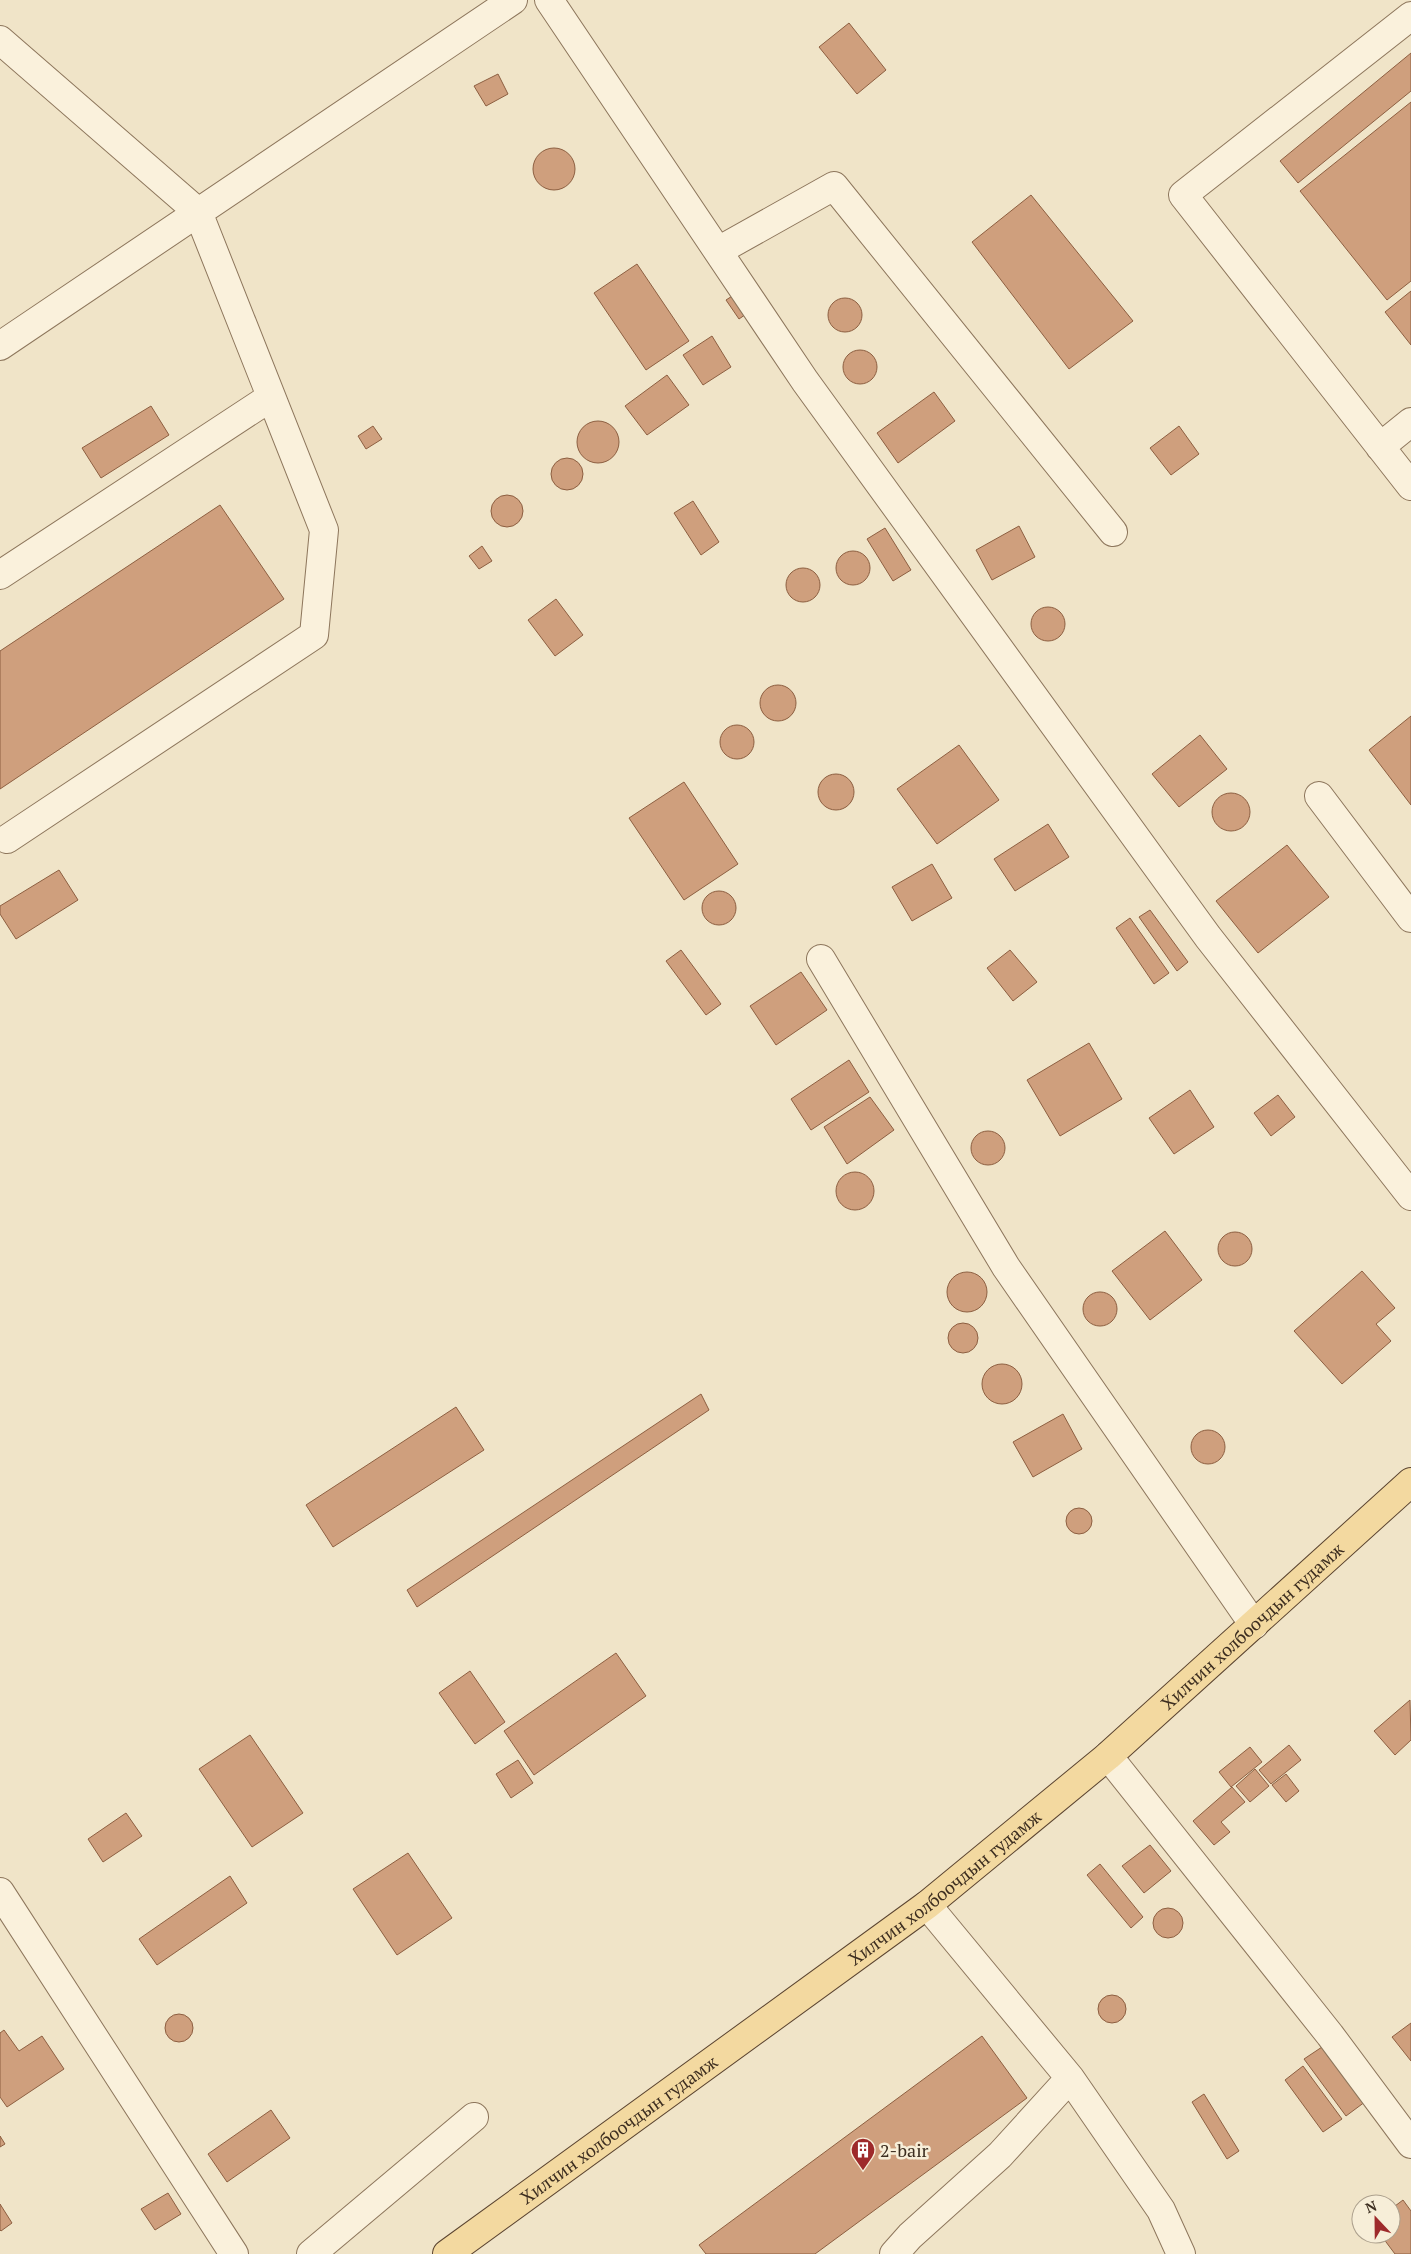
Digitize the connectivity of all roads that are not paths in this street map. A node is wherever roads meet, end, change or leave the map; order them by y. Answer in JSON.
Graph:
{"nodes":[{"id":1,"x":513,"y":0,"type":"edge"},
{"id":2,"x":549,"y":0,"type":"edge"},
{"id":3,"x":1411,"y":16,"type":"edge"},
{"id":4,"x":0,"y":40,"type":"edge"},
{"id":5,"x":198,"y":212,"type":"junction"},
{"id":6,"x":718,"y":251,"type":"junction"},
{"id":7,"x":0,"y":346,"type":"edge"},
{"id":8,"x":271,"y":397,"type":"junction"},
{"id":9,"x":1411,"y":422,"type":"edge"},
{"id":10,"x":1380,"y":447,"type":"junction"},
{"id":11,"x":1411,"y":486,"type":"edge"},
{"id":12,"x":1113,"y":532,"type":"dead end"},
{"id":13,"x":0,"y":575,"type":"edge"},
{"id":14,"x":1319,"y":796,"type":"dead end"},
{"id":15,"x":7,"y":839,"type":"dead end"},
{"id":16,"x":1411,"y":918,"type":"edge"},
{"id":17,"x":822,"y":959,"type":"dead end"},
{"id":18,"x":1411,"y":1196,"type":"edge"},
{"id":19,"x":1411,"y":1482,"type":"edge"},
{"id":20,"x":1254,"y":1625,"type":"junction"},
{"id":21,"x":1108,"y":1756,"type":"junction"},
{"id":22,"x":0,"y":1892,"type":"edge"},
{"id":23,"x":927,"y":1905,"type":"junction"},
{"id":24,"x":1070,"y":2078,"type":"junction"},
{"id":25,"x":474,"y":2117,"type":"dead end"},
{"id":26,"x":1411,"y":2144,"type":"edge"},
{"id":27,"x":234,"y":2254,"type":"edge"},
{"id":28,"x":311,"y":2254,"type":"edge"},
{"id":29,"x":446,"y":2254,"type":"edge"},
{"id":30,"x":894,"y":2254,"type":"edge"},
{"id":31,"x":1181,"y":2254,"type":"edge"}],
"edges":[{"from":1,"to":5,"type":"street"},
{"from":2,"to":6,"type":"street"},
{"from":3,"to":10,"type":"street"},
{"from":4,"to":5,"type":"street"},
{"from":5,"to":7,"type":"street"},
{"from":5,"to":8,"type":"street"},
{"from":6,"to":12,"type":"street"},
{"from":6,"to":18,"type":"street"},
{"from":8,"to":13,"type":"street"},
{"from":8,"to":15,"type":"street"},
{"from":9,"to":10,"type":"street"},
{"from":10,"to":11,"type":"street"},
{"from":14,"to":16,"type":"street"},
{"from":17,"to":20,"type":"street"},
{"from":19,"to":20,"type":"main road","name":"Хилчин холбоочдын гудамж"},
{"from":20,"to":21,"type":"main road","name":"Хилчин холбоочдын гудамж"},
{"from":21,"to":23,"type":"main road","name":"Хилчин холбоочдын гудамж"},
{"from":21,"to":26,"type":"street"},
{"from":22,"to":27,"type":"street"},
{"from":23,"to":24,"type":"street"},
{"from":23,"to":29,"type":"main road","name":"Хилчин холбоочдын гудамж"},
{"from":24,"to":30,"type":"street"},
{"from":24,"to":31,"type":"street"},
{"from":25,"to":28,"type":"street"}]}
